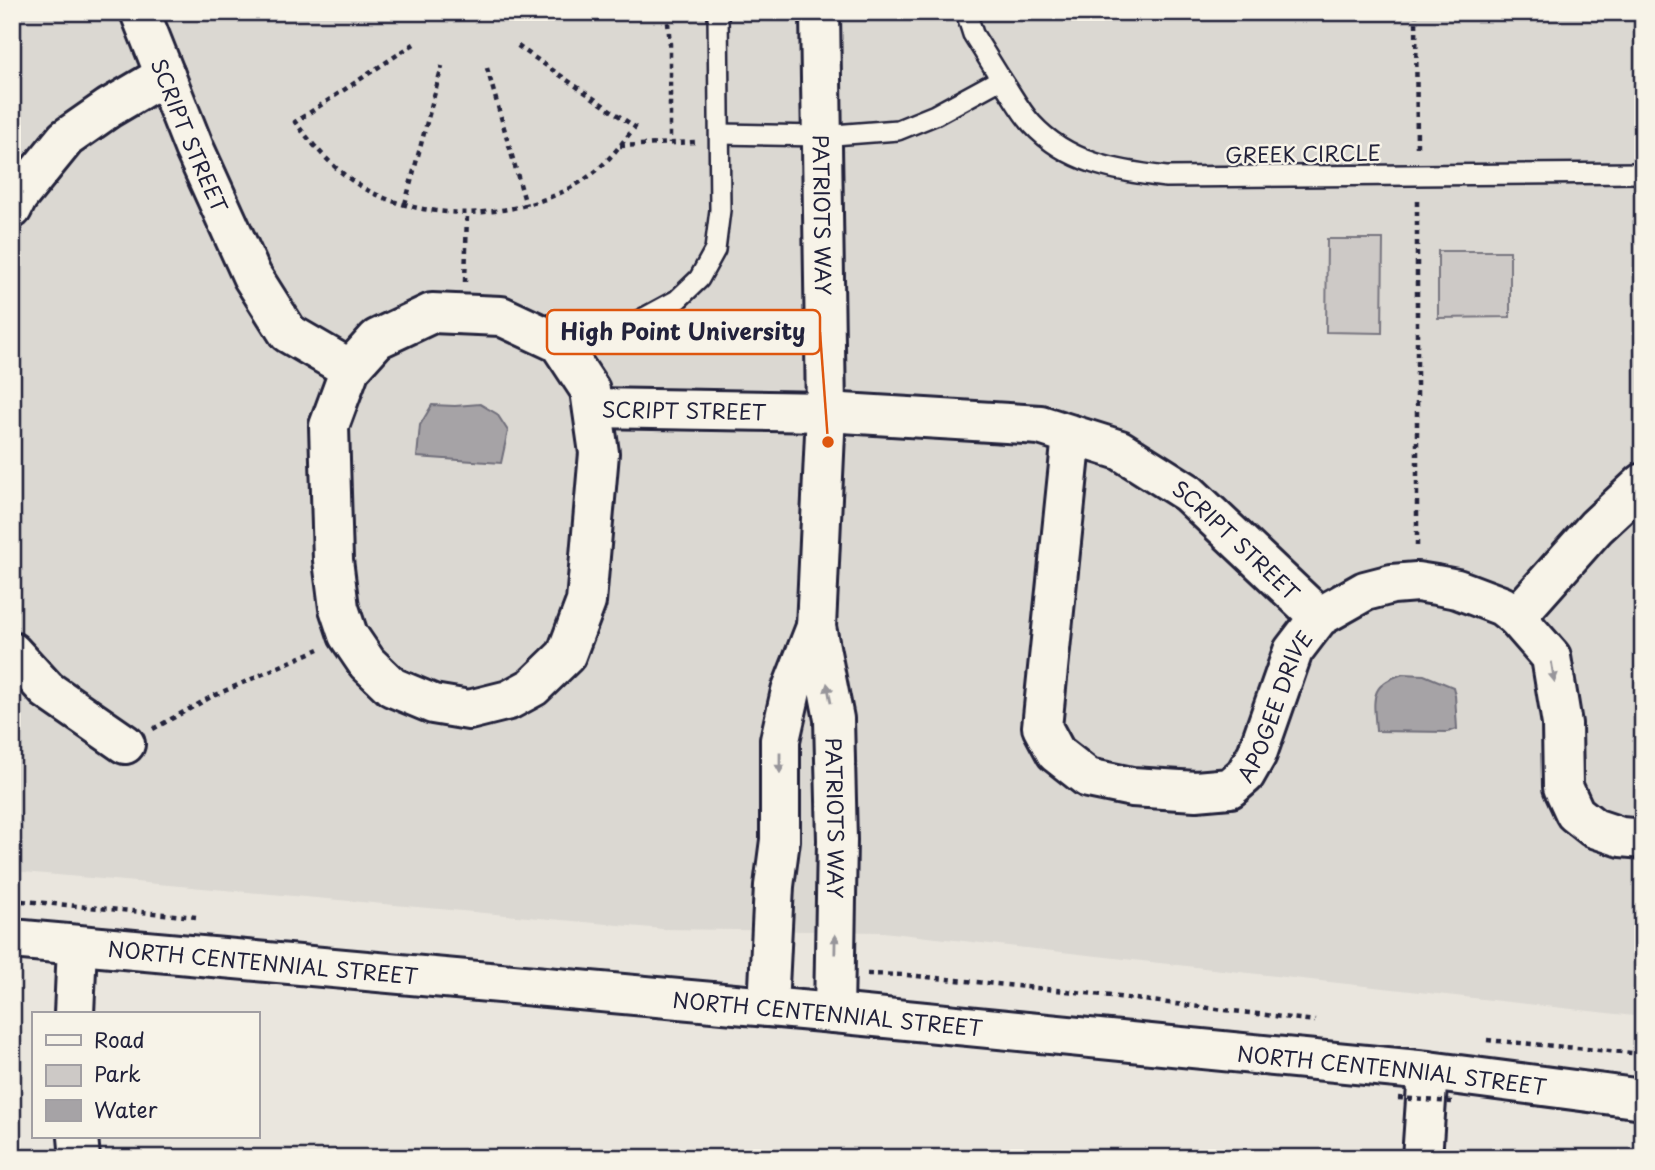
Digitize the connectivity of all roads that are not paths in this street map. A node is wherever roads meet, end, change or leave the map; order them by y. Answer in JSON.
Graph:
{"nodes":[{"id":1,"x":140,"y":12,"type":"edge"},
{"id":2,"x":718,"y":12,"type":"edge"},
{"id":3,"x":820,"y":12,"type":"edge"},
{"id":4,"x":966,"y":12,"type":"edge"},
{"id":5,"x":165,"y":75,"type":"junction"},
{"id":6,"x":1001,"y":79,"type":"junction"},
{"id":7,"x":821,"y":136,"type":"junction"},
{"id":8,"x":720,"y":137,"type":"junction"},
{"id":9,"x":1643,"y":173,"type":"edge"},
{"id":10,"x":12,"y":209,"type":"edge"},
{"id":11,"x":631,"y":325,"type":"dead end"},
{"id":12,"x":350,"y":369,"type":"junction"},
{"id":13,"x":593,"y":408,"type":"junction"},
{"id":14,"x":826,"y":412,"type":"junction"},
{"id":15,"x":1072,"y":435,"type":"junction"},
{"id":16,"x":1643,"y":483,"type":"edge"},
{"id":17,"x":1319,"y":617,"type":"junction"},
{"id":18,"x":1516,"y":617,"type":"junction"},
{"id":19,"x":816,"y":627,"type":"junction"},
{"id":20,"x":12,"y":652,"type":"edge"},
{"id":21,"x":125,"y":744,"type":"road end"},
{"id":22,"x":1643,"y":839,"type":"edge"},
{"id":23,"x":780,"y":840,"type":"junction"},
{"id":24,"x":837,"y":840,"type":"junction"},
{"id":25,"x":12,"y":939,"type":"edge"},
{"id":26,"x":77,"y":946,"type":"junction"},
{"id":27,"x":768,"y":1007,"type":"junction"},
{"id":28,"x":74,"y":1012,"type":"edge"},
{"id":29,"x":834,"y":1013,"type":"junction"},
{"id":30,"x":1428,"y":1071,"type":"junction"},
{"id":31,"x":1643,"y":1099,"type":"edge"},
{"id":32,"x":78,"y":1138,"type":"edge"},
{"id":33,"x":80,"y":1158,"type":"edge"},
{"id":34,"x":1422,"y":1158,"type":"edge"}],
"edges":[{"from":1,"to":5,"type":"street","name":"SCRIPT STREET"},
{"from":2,"to":8,"type":"lane"},
{"from":3,"to":7,"type":"street","name":"PATRIOTS WAY"},
{"from":4,"to":6,"type":"lane","name":"GREEK CIRCLE"},
{"from":5,"to":10,"type":"street"},
{"from":5,"to":12,"type":"street","name":"SCRIPT STREET"},
{"from":6,"to":7,"type":"lane"},
{"from":6,"to":9,"type":"lane","name":"GREEK CIRCLE"},
{"from":7,"to":8,"type":"lane"},
{"from":7,"to":14,"type":"street","name":"PATRIOTS WAY"},
{"from":8,"to":11,"type":"lane"},
{"from":12,"to":13,"type":"street","name":"SCRIPT STREET"},
{"from":12,"to":13,"type":"street"},
{"from":13,"to":14,"type":"street","name":"SCRIPT STREET"},
{"from":14,"to":15,"type":"street","name":"SCRIPT STREET"},
{"from":14,"to":19,"type":"street","name":"PATRIOTS WAY"},
{"from":15,"to":17,"type":"street","name":"SCRIPT STREET"},
{"from":15,"to":17,"type":"street","name":"APOGEE DRIVE"},
{"from":16,"to":18,"type":"street"},
{"from":17,"to":18,"type":"street","name":"APOGEE DRIVE"},
{"from":18,"to":22,"type":"street","name":"APOGEE DRIVE","one_way":true},
{"from":19,"to":23,"type":"street","name":"PATRIOTS WAY","one_way":true},
{"from":24,"to":19,"type":"street","name":"PATRIOTS WAY","one_way":true},
{"from":20,"to":21,"type":"street"},
{"from":23,"to":24,"type":"street"},
{"from":23,"to":27,"type":"street","name":"PATRIOTS WAY"},
{"from":29,"to":24,"type":"street","name":"PATRIOTS WAY","one_way":true},
{"from":25,"to":26,"type":"street","name":"NORTH CENTENNIAL STREET"},
{"from":26,"to":27,"type":"street","name":"NORTH CENTENNIAL STREET"},
{"from":26,"to":28,"type":"street"},
{"from":27,"to":29,"type":"street","name":"NORTH CENTENNIAL STREET"},
{"from":29,"to":30,"type":"street","name":"NORTH CENTENNIAL STREET"},
{"from":30,"to":31,"type":"street","name":"NORTH CENTENNIAL STREET"},
{"from":30,"to":34,"type":"street"},
{"from":32,"to":33,"type":"street"}]}
